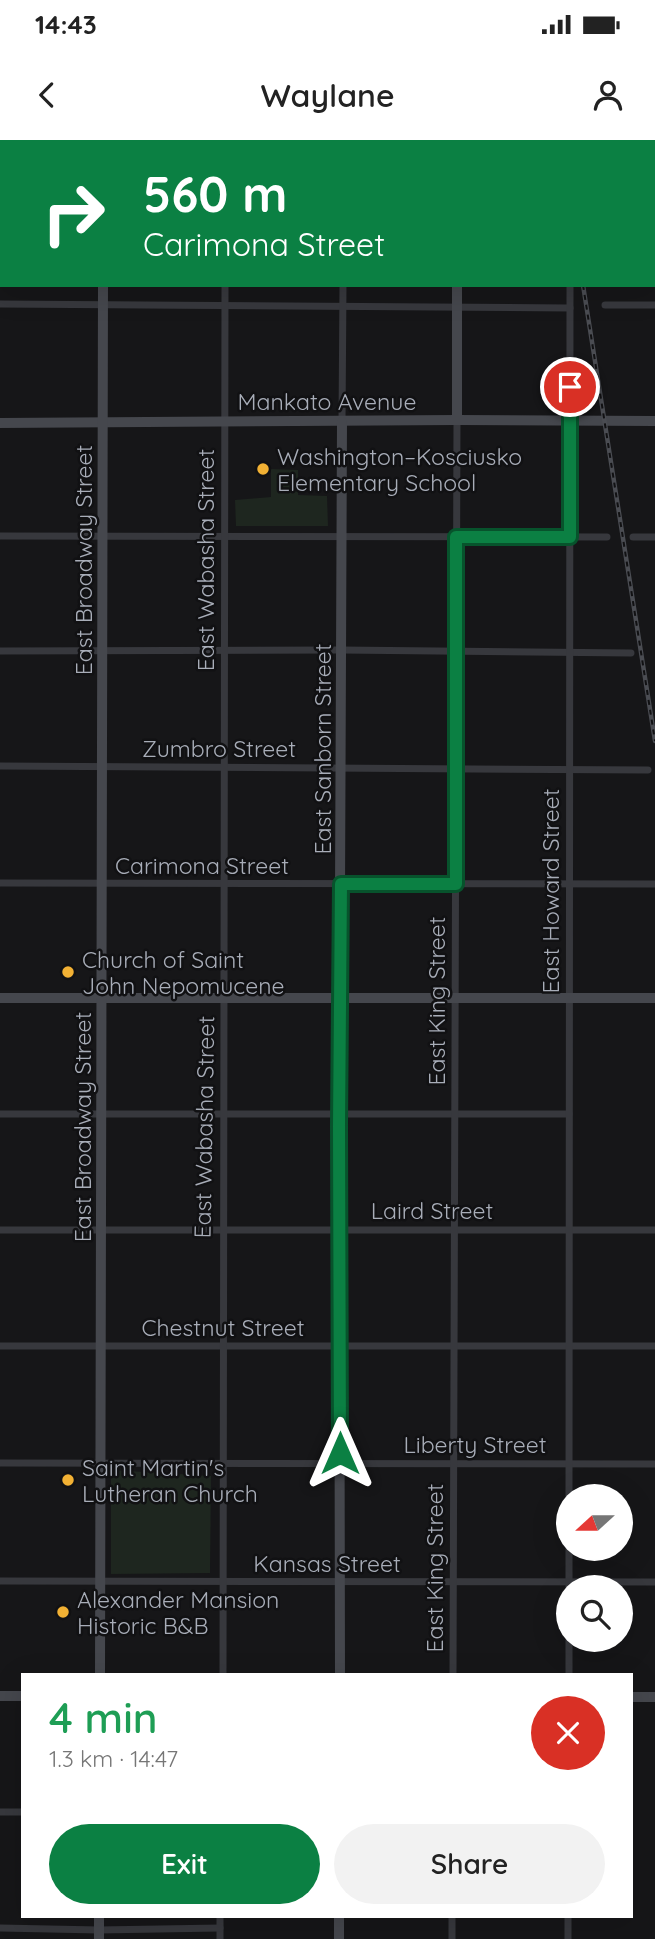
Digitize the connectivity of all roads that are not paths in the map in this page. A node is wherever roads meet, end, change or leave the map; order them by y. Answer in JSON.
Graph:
{"nodes":[{"id":1,"x":103,"y":287,"type":"edge"},
{"id":2,"x":225,"y":287,"type":"edge"},
{"id":3,"x":343,"y":287,"type":"edge"},
{"id":4,"x":457,"y":287,"type":"edge"},
{"id":5,"x":570,"y":287,"type":"edge"},
{"id":6,"x":0,"y":304,"type":"edge"},
{"id":7,"x":103,"y":305,"type":"junction"},
{"id":8,"x":224,"y":305,"type":"junction"},
{"id":9,"x":605,"y":305,"type":"dead end"},
{"id":10,"x":655,"y":305,"type":"edge"},
{"id":11,"x":457,"y":306,"type":"junction"},
{"id":12,"x":343,"y":307,"type":"junction"},
{"id":13,"x":570,"y":308,"type":"junction"},
{"id":14,"x":457,"y":420,"type":"junction"},
{"id":15,"x":225,"y":421,"type":"junction"},
{"id":16,"x":655,"y":421,"type":"edge"},
{"id":17,"x":102,"y":422,"type":"junction"},
{"id":18,"x":342,"y":422,"type":"junction"},
{"id":19,"x":570,"y":422,"type":"junction"},
{"id":20,"x":0,"y":423,"type":"edge"},
{"id":21,"x":0,"y":536,"type":"edge"},
{"id":22,"x":102,"y":537,"type":"junction"},
{"id":23,"x":224,"y":537,"type":"junction"},
{"id":24,"x":342,"y":537,"type":"junction"},
{"id":25,"x":456,"y":537,"type":"junction"},
{"id":26,"x":570,"y":537,"type":"junction"},
{"id":27,"x":607,"y":537,"type":"dead end"},
{"id":28,"x":633,"y":537,"type":"dead end"},
{"id":29,"x":655,"y":537,"type":"edge"},
{"id":30,"x":341,"y":650,"type":"junction"},
{"id":31,"x":0,"y":651,"type":"edge"},
{"id":32,"x":224,"y":651,"type":"junction"},
{"id":33,"x":102,"y":652,"type":"junction"},
{"id":34,"x":456,"y":652,"type":"junction"},
{"id":35,"x":570,"y":652,"type":"junction"},
{"id":36,"x":631,"y":653,"type":"dead end"},
{"id":37,"x":0,"y":766,"type":"edge"},
{"id":38,"x":102,"y":768,"type":"junction"},
{"id":39,"x":224,"y":768,"type":"junction"},
{"id":40,"x":342,"y":768,"type":"junction"},
{"id":41,"x":456,"y":768,"type":"junction"},
{"id":42,"x":570,"y":768,"type":"junction"},
{"id":43,"x":648,"y":770,"type":"dead end"},
{"id":44,"x":0,"y":883,"type":"edge"},
{"id":45,"x":224,"y":883,"type":"junction"},
{"id":46,"x":102,"y":884,"type":"junction"},
{"id":47,"x":341,"y":884,"type":"junction"},
{"id":48,"x":456,"y":884,"type":"junction"},
{"id":49,"x":569,"y":884,"type":"junction"},
{"id":50,"x":655,"y":884,"type":"edge"},
{"id":51,"x":0,"y":998,"type":"edge"},
{"id":52,"x":101,"y":998,"type":"junction"},
{"id":53,"x":225,"y":998,"type":"junction"},
{"id":54,"x":341,"y":998,"type":"junction"},
{"id":55,"x":455,"y":998,"type":"junction"},
{"id":56,"x":569,"y":998,"type":"junction"},
{"id":57,"x":655,"y":998,"type":"edge"},
{"id":58,"x":0,"y":1114,"type":"edge"},
{"id":59,"x":101,"y":1114,"type":"junction"},
{"id":60,"x":224,"y":1114,"type":"junction"},
{"id":61,"x":339,"y":1114,"type":"junction"},
{"id":62,"x":455,"y":1114,"type":"junction"},
{"id":63,"x":569,"y":1115,"type":"junction"},
{"id":64,"x":0,"y":1230,"type":"edge"},
{"id":65,"x":101,"y":1230,"type":"junction"},
{"id":66,"x":222,"y":1230,"type":"junction"},
{"id":67,"x":340,"y":1230,"type":"junction"},
{"id":68,"x":454,"y":1230,"type":"junction"},
{"id":69,"x":569,"y":1230,"type":"junction"},
{"id":70,"x":655,"y":1230,"type":"edge"},
{"id":71,"x":0,"y":1346,"type":"edge"},
{"id":72,"x":100,"y":1346,"type":"junction"},
{"id":73,"x":224,"y":1346,"type":"junction"},
{"id":74,"x":340,"y":1346,"type":"junction"},
{"id":75,"x":454,"y":1346,"type":"junction"},
{"id":76,"x":569,"y":1346,"type":"junction"},
{"id":77,"x":655,"y":1346,"type":"edge"},
{"id":78,"x":0,"y":1463,"type":"edge"},
{"id":79,"x":100,"y":1463,"type":"junction"},
{"id":80,"x":223,"y":1464,"type":"junction"},
{"id":81,"x":340,"y":1464,"type":"junction"},
{"id":82,"x":454,"y":1464,"type":"junction"},
{"id":83,"x":569,"y":1464,"type":"junction"},
{"id":84,"x":655,"y":1464,"type":"edge"},
{"id":85,"x":569,"y":1484,"type":"edge"},
{"id":86,"x":0,"y":1581,"type":"edge"},
{"id":87,"x":100,"y":1581,"type":"junction"},
{"id":88,"x":222,"y":1581,"type":"junction"},
{"id":89,"x":339,"y":1582,"type":"junction"},
{"id":90,"x":453,"y":1582,"type":"junction"},
{"id":91,"x":655,"y":1583,"type":"edge"},
{"id":92,"x":633,"y":1584,"type":"edge"},
{"id":93,"x":556,"y":1585,"type":"edge"},
{"id":94,"x":569,"y":1652,"type":"edge"},
{"id":95,"x":100,"y":1673,"type":"edge"},
{"id":96,"x":223,"y":1673,"type":"edge"},
{"id":97,"x":340,"y":1673,"type":"edge"},
{"id":98,"x":453,"y":1673,"type":"edge"},
{"id":99,"x":569,"y":1673,"type":"edge"},
{"id":100,"x":0,"y":1696,"type":"edge"},
{"id":101,"x":21,"y":1696,"type":"edge"},
{"id":102,"x":633,"y":1697,"type":"edge"},
{"id":103,"x":655,"y":1697,"type":"edge"},
{"id":104,"x":0,"y":1812,"type":"edge"},
{"id":105,"x":21,"y":1812,"type":"edge"},
{"id":106,"x":220,"y":1918,"type":"edge"},
{"id":107,"x":339,"y":1918,"type":"edge"},
{"id":108,"x":452,"y":1918,"type":"edge"},
{"id":109,"x":569,"y":1918,"type":"edge"},
{"id":110,"x":0,"y":1928,"type":"edge"},
{"id":111,"x":220,"y":1928,"type":"junction"},
{"id":112,"x":99,"y":1935,"type":"edge"},
{"id":113,"x":220,"y":1939,"type":"edge"},
{"id":114,"x":339,"y":1939,"type":"edge"},
{"id":115,"x":452,"y":1939,"type":"edge"},
{"id":116,"x":568,"y":1939,"type":"edge"}],
"edges":[{"from":1,"to":7,"type":"street","name":"East Broadway Street"},
{"from":2,"to":8,"type":"street","name":"East Wabasha Street"},
{"from":3,"to":12,"type":"street","name":"East Sanborn Street"},
{"from":4,"to":11,"type":"street","name":"East King Street"},
{"from":5,"to":13,"type":"street","name":"East Howard Street"},
{"from":6,"to":7,"type":"street"},
{"from":7,"to":8,"type":"street"},
{"from":7,"to":17,"type":"street","name":"East Broadway Street"},
{"from":8,"to":12,"type":"street"},
{"from":8,"to":15,"type":"street","name":"East Wabasha Street"},
{"from":9,"to":10,"type":"street"},
{"from":11,"to":12,"type":"street"},
{"from":11,"to":13,"type":"street"},
{"from":11,"to":14,"type":"street","name":"East King Street"},
{"from":12,"to":18,"type":"street","name":"East Sanborn Street"},
{"from":13,"to":19,"type":"street","name":"East Howard Street"},
{"from":14,"to":18,"type":"street","name":"Mankato Avenue"},
{"from":14,"to":19,"type":"street","name":"Mankato Avenue"},
{"from":14,"to":25,"type":"street","name":"East King Street"},
{"from":15,"to":17,"type":"street","name":"Mankato Avenue"},
{"from":15,"to":18,"type":"street","name":"Mankato Avenue"},
{"from":15,"to":23,"type":"street","name":"East Wabasha Street"},
{"from":16,"to":19,"type":"street","name":"Mankato Avenue"},
{"from":17,"to":20,"type":"street","name":"Mankato Avenue"},
{"from":17,"to":22,"type":"street","name":"East Broadway Street"},
{"from":18,"to":24,"type":"street","name":"East Sanborn Street"},
{"from":19,"to":26,"type":"street","name":"East Howard Street"},
{"from":21,"to":22,"type":"street"},
{"from":22,"to":23,"type":"street"},
{"from":22,"to":33,"type":"street","name":"East Broadway Street"},
{"from":23,"to":24,"type":"street"},
{"from":23,"to":32,"type":"street","name":"East Wabasha Street"},
{"from":24,"to":25,"type":"street"},
{"from":24,"to":30,"type":"street","name":"East Sanborn Street"},
{"from":25,"to":26,"type":"street"},
{"from":25,"to":34,"type":"street","name":"East King Street"},
{"from":26,"to":27,"type":"street"},
{"from":26,"to":35,"type":"street","name":"East Howard Street"},
{"from":28,"to":29,"type":"street"},
{"from":30,"to":32,"type":"street"},
{"from":30,"to":34,"type":"street"},
{"from":30,"to":40,"type":"street","name":"East Sanborn Street"},
{"from":31,"to":33,"type":"street"},
{"from":32,"to":33,"type":"street"},
{"from":32,"to":39,"type":"street","name":"East Wabasha Street"},
{"from":33,"to":38,"type":"street","name":"East Broadway Street"},
{"from":34,"to":35,"type":"street"},
{"from":34,"to":41,"type":"street","name":"East King Street"},
{"from":35,"to":36,"type":"street"},
{"from":35,"to":42,"type":"street","name":"East Howard Street"},
{"from":37,"to":38,"type":"street","name":"Zumbro Street"},
{"from":38,"to":39,"type":"street","name":"Zumbro Street"},
{"from":38,"to":46,"type":"street","name":"East Broadway Street"},
{"from":39,"to":40,"type":"street","name":"Zumbro Street"},
{"from":39,"to":45,"type":"street","name":"East Wabasha Street"},
{"from":40,"to":41,"type":"street","name":"Zumbro Street"},
{"from":40,"to":47,"type":"street","name":"East Sanborn Street"},
{"from":41,"to":42,"type":"street","name":"Zumbro Street"},
{"from":41,"to":48,"type":"street","name":"East King Street"},
{"from":42,"to":43,"type":"street","name":"Zumbro Street"},
{"from":42,"to":49,"type":"street","name":"East Howard Street"},
{"from":44,"to":46,"type":"street","name":"Carimona Street"},
{"from":45,"to":46,"type":"street","name":"Carimona Street"},
{"from":45,"to":47,"type":"street","name":"Carimona Street"},
{"from":45,"to":53,"type":"street","name":"East Wabasha Street"},
{"from":46,"to":52,"type":"street","name":"East Broadway Street"},
{"from":47,"to":48,"type":"street","name":"Carimona Street"},
{"from":47,"to":54,"type":"street","name":"East Sanborn Street"},
{"from":48,"to":49,"type":"street","name":"Carimona Street"},
{"from":48,"to":55,"type":"street","name":"East King Street"},
{"from":49,"to":50,"type":"street","name":"Carimona Street"},
{"from":49,"to":56,"type":"street","name":"East Howard Street"},
{"from":51,"to":52,"type":"street"},
{"from":52,"to":53,"type":"street"},
{"from":52,"to":59,"type":"street","name":"East Broadway Street"},
{"from":53,"to":54,"type":"street"},
{"from":53,"to":60,"type":"street","name":"East Wabasha Street"},
{"from":54,"to":55,"type":"street"},
{"from":54,"to":61,"type":"street","name":"East Sanborn Street"},
{"from":55,"to":56,"type":"street"},
{"from":55,"to":62,"type":"street","name":"East King Street"},
{"from":56,"to":57,"type":"street"},
{"from":56,"to":63,"type":"street","name":"East Howard Street"},
{"from":58,"to":59,"type":"street"},
{"from":59,"to":60,"type":"street"},
{"from":59,"to":65,"type":"street","name":"East Broadway Street"},
{"from":60,"to":61,"type":"street"},
{"from":60,"to":66,"type":"street","name":"East Wabasha Street"},
{"from":61,"to":62,"type":"street"},
{"from":61,"to":67,"type":"street","name":"East Sanborn Street"},
{"from":62,"to":63,"type":"street"},
{"from":62,"to":68,"type":"street","name":"East King Street"},
{"from":63,"to":69,"type":"street","name":"East Howard Street"},
{"from":64,"to":65,"type":"street","name":"Laird Street"},
{"from":65,"to":66,"type":"street","name":"Laird Street"},
{"from":65,"to":72,"type":"street","name":"East Broadway Street"},
{"from":66,"to":67,"type":"street","name":"Laird Street"},
{"from":66,"to":73,"type":"street","name":"East Wabasha Street"},
{"from":67,"to":68,"type":"street","name":"Laird Street"},
{"from":67,"to":74,"type":"street","name":"East Sanborn Street"},
{"from":68,"to":69,"type":"street","name":"Laird Street"},
{"from":68,"to":75,"type":"street","name":"East King Street"},
{"from":69,"to":70,"type":"street","name":"Laird Street"},
{"from":69,"to":76,"type":"street","name":"East Howard Street"},
{"from":71,"to":72,"type":"street","name":"Chestnut Street"},
{"from":72,"to":73,"type":"street","name":"Chestnut Street"},
{"from":72,"to":79,"type":"street","name":"East Broadway Street"},
{"from":73,"to":74,"type":"street","name":"Chestnut Street"},
{"from":73,"to":80,"type":"street","name":"East Wabasha Street"},
{"from":74,"to":75,"type":"street","name":"Chestnut Street"},
{"from":74,"to":81,"type":"street","name":"East Sanborn Street"},
{"from":75,"to":76,"type":"street","name":"Chestnut Street"},
{"from":75,"to":82,"type":"street","name":"East King Street"},
{"from":76,"to":77,"type":"street","name":"Chestnut Street"},
{"from":76,"to":83,"type":"street","name":"East Howard Street"},
{"from":78,"to":79,"type":"street","name":"Liberty Street"},
{"from":79,"to":80,"type":"street","name":"Liberty Street"},
{"from":79,"to":87,"type":"street","name":"East Broadway Street"},
{"from":80,"to":81,"type":"street","name":"Liberty Street"},
{"from":80,"to":88,"type":"street","name":"East Wabasha Street"},
{"from":81,"to":82,"type":"street","name":"Liberty Street"},
{"from":81,"to":89,"type":"street","name":"East Sanborn Street"},
{"from":82,"to":83,"type":"street","name":"Liberty Street"},
{"from":82,"to":90,"type":"street","name":"East King Street"},
{"from":83,"to":84,"type":"street","name":"Liberty Street"},
{"from":83,"to":85,"type":"street","name":"East Howard Street"},
{"from":86,"to":87,"type":"street","name":"Kansas Street"},
{"from":87,"to":88,"type":"street","name":"Kansas Street"},
{"from":87,"to":95,"type":"street","name":"East Broadway Street"},
{"from":88,"to":89,"type":"street","name":"Kansas Street"},
{"from":88,"to":96,"type":"street","name":"East Wabasha Street"},
{"from":89,"to":90,"type":"street","name":"Kansas Street"},
{"from":89,"to":97,"type":"street","name":"East Sanborn Street"},
{"from":90,"to":93,"type":"street","name":"Kansas Street"},
{"from":90,"to":98,"type":"street","name":"East King Street"},
{"from":91,"to":92,"type":"street","name":"Kansas Street"},
{"from":94,"to":99,"type":"street"},
{"from":100,"to":101,"type":"street"},
{"from":102,"to":103,"type":"street"},
{"from":104,"to":105,"type":"street"},
{"from":106,"to":111,"type":"street"},
{"from":107,"to":114,"type":"street"},
{"from":108,"to":115,"type":"street"},
{"from":109,"to":116,"type":"street"},
{"from":110,"to":112,"type":"street"},
{"from":111,"to":112,"type":"street"},
{"from":111,"to":113,"type":"street"}]}
